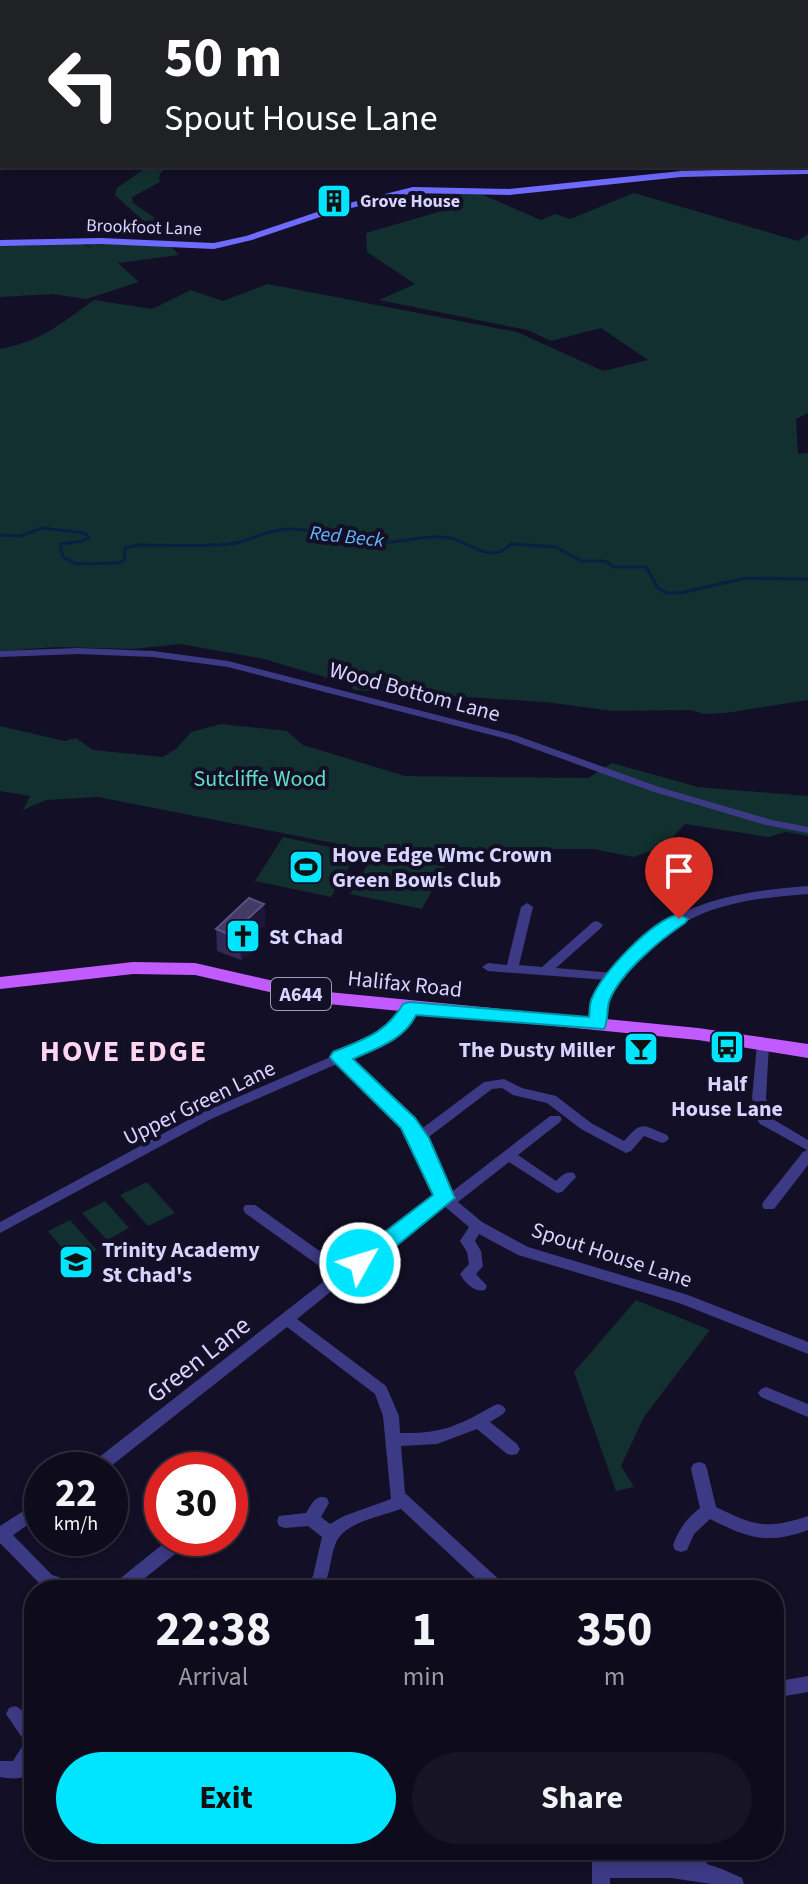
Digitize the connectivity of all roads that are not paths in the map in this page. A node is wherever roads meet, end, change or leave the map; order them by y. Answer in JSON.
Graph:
{"nodes":[{"id":1,"x":808,"y":171,"type":"edge"},
{"id":2,"x":0,"y":243,"type":"edge"},
{"id":3,"x":0,"y":654,"type":"edge"},
{"id":4,"x":808,"y":830,"type":"edge"},
{"id":5,"x":808,"y":890,"type":"edge"},
{"id":6,"x":527,"y":907,"type":"dead end"},
{"id":7,"x":597,"y":925,"type":"dead end"},
{"id":8,"x":488,"y":967,"type":"dead end"},
{"id":9,"x":512,"y":969,"type":"junction"},
{"id":10,"x":544,"y":972,"type":"junction"},
{"id":11,"x":615,"y":977,"type":"junction"},
{"id":12,"x":0,"y":983,"type":"edge"},
{"id":13,"x":409,"y":1008,"type":"junction"},
{"id":14,"x":598,"y":1025,"type":"junction"},
{"id":15,"x":763,"y":1044,"type":"junction"},
{"id":16,"x":808,"y":1051,"type":"edge"},
{"id":17,"x":340,"y":1057,"type":"junction"},
{"id":18,"x":555,"y":1119,"type":"dead end"},
{"id":19,"x":419,"y":1138,"type":"junction"},
{"id":20,"x":662,"y":1138,"type":"dead end"},
{"id":21,"x":808,"y":1146,"type":"edge"},
{"id":22,"x":509,"y":1155,"type":"junction"},
{"id":23,"x":808,"y":1155,"type":"edge"},
{"id":24,"x":569,"y":1177,"type":"dead end"},
{"id":25,"x":447,"y":1200,"type":"junction"},
{"id":26,"x":769,"y":1205,"type":"dead end"},
{"id":27,"x":250,"y":1209,"type":"dead end"},
{"id":28,"x":477,"y":1226,"type":"junction"},
{"id":29,"x":0,"y":1228,"type":"edge"},
{"id":30,"x":344,"y":1276,"type":"junction"},
{"id":31,"x":480,"y":1286,"type":"dead end"},
{"id":32,"x":288,"y":1320,"type":"junction"},
{"id":33,"x":808,"y":1348,"type":"edge"},
{"id":34,"x":766,"y":1393,"type":"dead end"},
{"id":35,"x":498,"y":1410,"type":"dead end"},
{"id":36,"x":808,"y":1411,"type":"edge"},
{"id":37,"x":479,"y":1422,"type":"junction"},
{"id":38,"x":393,"y":1439,"type":"junction"},
{"id":39,"x":512,"y":1449,"type":"dead end"},
{"id":40,"x":118,"y":1452,"type":"edge"},
{"id":41,"x":699,"y":1469,"type":"dead end"},
{"id":42,"x":403,"y":1502,"type":"junction"},
{"id":43,"x":321,"y":1503,"type":"dead end"},
{"id":44,"x":709,"y":1511,"type":"junction"},
{"id":45,"x":24,"y":1518,"type":"edge"},
{"id":46,"x":311,"y":1519,"type":"junction"},
{"id":47,"x":285,"y":1521,"type":"dead end"},
{"id":48,"x":808,"y":1523,"type":"edge"},
{"id":49,"x":1,"y":1534,"type":"edge"},
{"id":50,"x":332,"y":1535,"type":"junction"},
{"id":51,"x":681,"y":1545,"type":"dead end"},
{"id":52,"x":160,"y":1556,"type":"edge"},
{"id":53,"x":47,"y":1580,"type":"edge"},
{"id":54,"x":130,"y":1580,"type":"edge"},
{"id":55,"x":321,"y":1580,"type":"edge"},
{"id":56,"x":488,"y":1580,"type":"edge"},
{"id":57,"x":808,"y":1684,"type":"edge"},
{"id":58,"x":784,"y":1688,"type":"edge"},
{"id":59,"x":15,"y":1714,"type":"dead end"},
{"id":60,"x":24,"y":1727,"type":"edge"},
{"id":61,"x":24,"y":1760,"type":"edge"},
{"id":62,"x":0,"y":1769,"type":"edge"},
{"id":63,"x":697,"y":1860,"type":"edge"},
{"id":64,"x":601,"y":1868,"type":"edge"},
{"id":65,"x":700,"y":1873,"type":"junction"},
{"id":66,"x":735,"y":1884,"type":"edge"}],
"edges":[{"from":1,"to":2,"type":"street","name":"Brookfoot Lane"},
{"from":3,"to":4,"type":"street","name":"Wood Bottom Lane"},
{"from":5,"to":11,"type":"street"},
{"from":6,"to":9,"type":"street"},
{"from":7,"to":10,"type":"street"},
{"from":8,"to":9,"type":"street"},
{"from":9,"to":10,"type":"street"},
{"from":10,"to":11,"type":"street"},
{"from":11,"to":14,"type":"street"},
{"from":12,"to":13,"type":"main road","name":"Halifax Road","number":"A644"},
{"from":13,"to":14,"type":"main road","name":"Halifax Road","number":"A644"},
{"from":13,"to":17,"type":"street","name":"Upper Green Lane"},
{"from":14,"to":15,"type":"main road","name":"Halifax Road","number":"A644"},
{"from":15,"to":16,"type":"main road","name":"Halifax Road","number":"A644"},
{"from":15,"to":21,"type":"street"},
{"from":17,"to":19,"type":"street","name":"Spout House Lane"},
{"from":17,"to":29,"type":"street","name":"Upper Green Lane"},
{"from":18,"to":22,"type":"street","name":"Green Lane"},
{"from":19,"to":20,"type":"street"},
{"from":19,"to":25,"type":"street","name":"Spout House Lane"},
{"from":22,"to":24,"type":"street"},
{"from":22,"to":25,"type":"street","name":"Green Lane"},
{"from":23,"to":26,"type":"street"},
{"from":25,"to":28,"type":"street","name":"Spout House Lane"},
{"from":25,"to":30,"type":"street","name":"Green Lane"},
{"from":27,"to":30,"type":"street"},
{"from":28,"to":31,"type":"street"},
{"from":28,"to":33,"type":"street","name":"Spout House Lane"},
{"from":30,"to":32,"type":"street","name":"Green Lane"},
{"from":32,"to":38,"type":"street"},
{"from":32,"to":40,"type":"street","name":"Green Lane"},
{"from":34,"to":36,"type":"street"},
{"from":35,"to":37,"type":"street"},
{"from":37,"to":38,"type":"street"},
{"from":37,"to":39,"type":"street"},
{"from":38,"to":42,"type":"street"},
{"from":41,"to":44,"type":"street"},
{"from":42,"to":50,"type":"street"},
{"from":42,"to":56,"type":"street"},
{"from":43,"to":46,"type":"street"},
{"from":44,"to":48,"type":"street"},
{"from":44,"to":51,"type":"street"},
{"from":45,"to":49,"type":"street"},
{"from":46,"to":47,"type":"street"},
{"from":46,"to":50,"type":"street"},
{"from":49,"to":53,"type":"street"},
{"from":50,"to":55,"type":"street"},
{"from":52,"to":54,"type":"street"},
{"from":57,"to":58,"type":"street"},
{"from":59,"to":60,"type":"street"},
{"from":61,"to":62,"type":"street"},
{"from":63,"to":65,"type":"street"},
{"from":64,"to":65,"type":"street"},
{"from":65,"to":66,"type":"street"}]}
